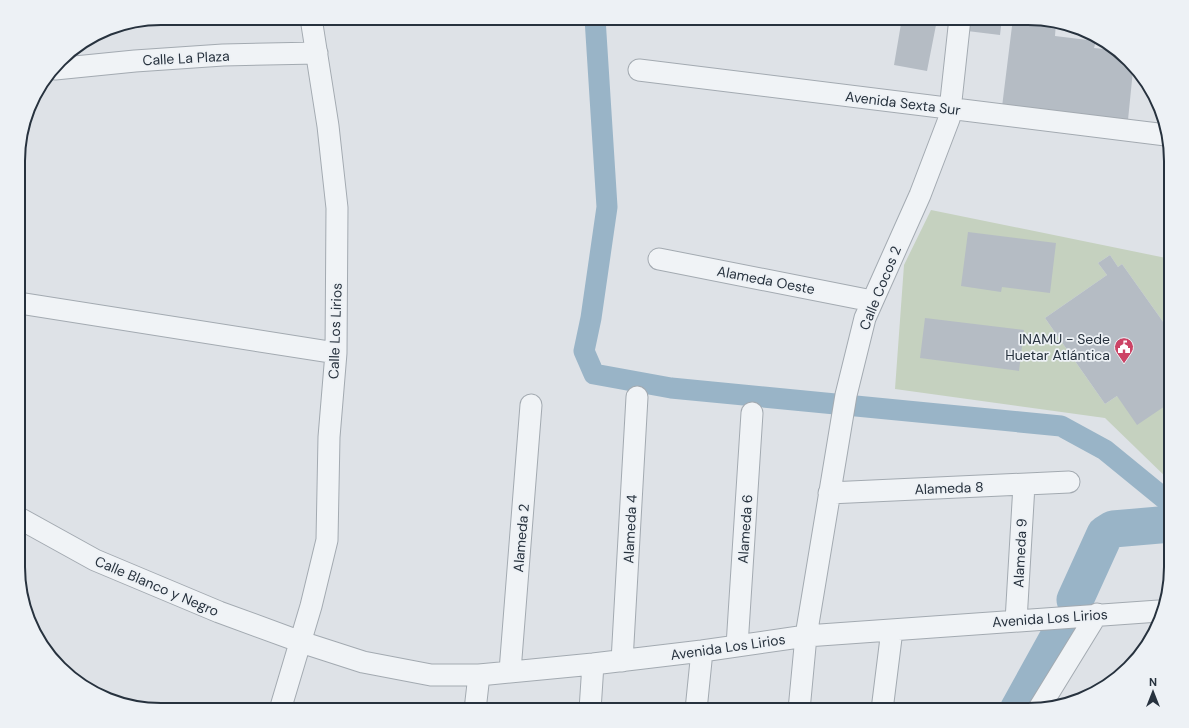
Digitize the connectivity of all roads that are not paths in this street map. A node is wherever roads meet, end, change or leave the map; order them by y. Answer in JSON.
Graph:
{"nodes":[{"id":1,"x":312,"y":25,"type":"edge"},
{"id":2,"x":959,"y":25,"type":"edge"},
{"id":3,"x":317,"y":53,"type":"junction"},
{"id":4,"x":62,"y":68,"type":"edge"},
{"id":5,"x":639,"y":70,"type":"dead end"},
{"id":6,"x":950,"y":109,"type":"junction"},
{"id":7,"x":1161,"y":134,"type":"edge"},
{"id":8,"x":659,"y":259,"type":"dead end"},
{"id":9,"x":872,"y":301,"type":"junction"},
{"id":10,"x":25,"y":304,"type":"edge"},
{"id":11,"x":336,"y":353,"type":"junction"},
{"id":12,"x":637,"y":397,"type":"dead end"},
{"id":13,"x":532,"y":405,"type":"dead end"},
{"id":14,"x":752,"y":413,"type":"dead end"},
{"id":15,"x":1069,"y":482,"type":"dead end"},
{"id":16,"x":1024,"y":485,"type":"junction"},
{"id":17,"x":829,"y":494,"type":"junction"},
{"id":18,"x":25,"y":521,"type":"edge"},
{"id":19,"x":1157,"y":610,"type":"edge"},
{"id":20,"x":1097,"y":614,"type":"junction"},
{"id":21,"x":1016,"y":621,"type":"junction"},
{"id":22,"x":892,"y":630,"type":"junction"},
{"id":23,"x":806,"y":636,"type":"junction"},
{"id":24,"x":301,"y":642,"type":"junction"},
{"id":25,"x":737,"y":646,"type":"junction"},
{"id":26,"x":702,"y":651,"type":"junction"},
{"id":27,"x":622,"y":661,"type":"junction"},
{"id":28,"x":593,"y":664,"type":"junction"},
{"id":29,"x":510,"y":671,"type":"junction"},
{"id":30,"x":479,"y":675,"type":"junction"},
{"id":31,"x":1043,"y":702,"type":"edge"},
{"id":32,"x":282,"y":703,"type":"edge"},
{"id":33,"x":476,"y":703,"type":"edge"},
{"id":34,"x":590,"y":703,"type":"edge"},
{"id":35,"x":697,"y":703,"type":"edge"},
{"id":36,"x":800,"y":703,"type":"edge"},
{"id":37,"x":883,"y":703,"type":"edge"}],
"edges":[{"from":1,"to":3,"type":"street","name":"Calle Los Lirios"},
{"from":2,"to":6,"type":"street","name":"Calle Cocos 2"},
{"from":3,"to":4,"type":"street","name":"Calle La Plaza"},
{"from":3,"to":11,"type":"street","name":"Calle Los Lirios"},
{"from":5,"to":6,"type":"street","name":"Avenida Sexta Sur"},
{"from":6,"to":7,"type":"street","name":"Avenida Sexta Sur"},
{"from":6,"to":9,"type":"street","name":"Calle Cocos 2"},
{"from":8,"to":9,"type":"street","name":"Alameda Oeste"},
{"from":9,"to":17,"type":"street","name":"Calle Cocos 2"},
{"from":10,"to":11,"type":"street"},
{"from":11,"to":24,"type":"street","name":"Calle Los Lirios"},
{"from":12,"to":27,"type":"street","name":"Alameda 4"},
{"from":13,"to":29,"type":"street","name":"Alameda 2"},
{"from":14,"to":25,"type":"street","name":"Alameda 6"},
{"from":15,"to":16,"type":"street","name":"Alameda 8"},
{"from":16,"to":17,"type":"street","name":"Alameda 8"},
{"from":16,"to":21,"type":"street","name":"Alameda 9"},
{"from":17,"to":23,"type":"street","name":"Calle Cocos 2"},
{"from":18,"to":24,"type":"street","name":"Calle Blanco y Negro"},
{"from":19,"to":20,"type":"street","name":"Avenida Los Lirios"},
{"from":20,"to":21,"type":"street","name":"Avenida Los Lirios"},
{"from":20,"to":31,"type":"street"},
{"from":21,"to":22,"type":"street","name":"Avenida Los Lirios"},
{"from":22,"to":23,"type":"street","name":"Avenida Los Lirios"},
{"from":22,"to":37,"type":"street"},
{"from":23,"to":25,"type":"street","name":"Avenida Los Lirios"},
{"from":23,"to":36,"type":"street","name":"Calle Cocos 2"},
{"from":24,"to":30,"type":"street","name":"Avenida Los Lirios"},
{"from":24,"to":32,"type":"street","name":"Calle Los Lirios"},
{"from":25,"to":26,"type":"street","name":"Avenida Los Lirios"},
{"from":26,"to":27,"type":"street","name":"Avenida Los Lirios"},
{"from":26,"to":35,"type":"street"},
{"from":27,"to":28,"type":"street","name":"Avenida Los Lirios"},
{"from":28,"to":29,"type":"street","name":"Avenida Los Lirios"},
{"from":28,"to":34,"type":"street"},
{"from":29,"to":30,"type":"street","name":"Avenida Los Lirios"},
{"from":30,"to":33,"type":"street"}]}
